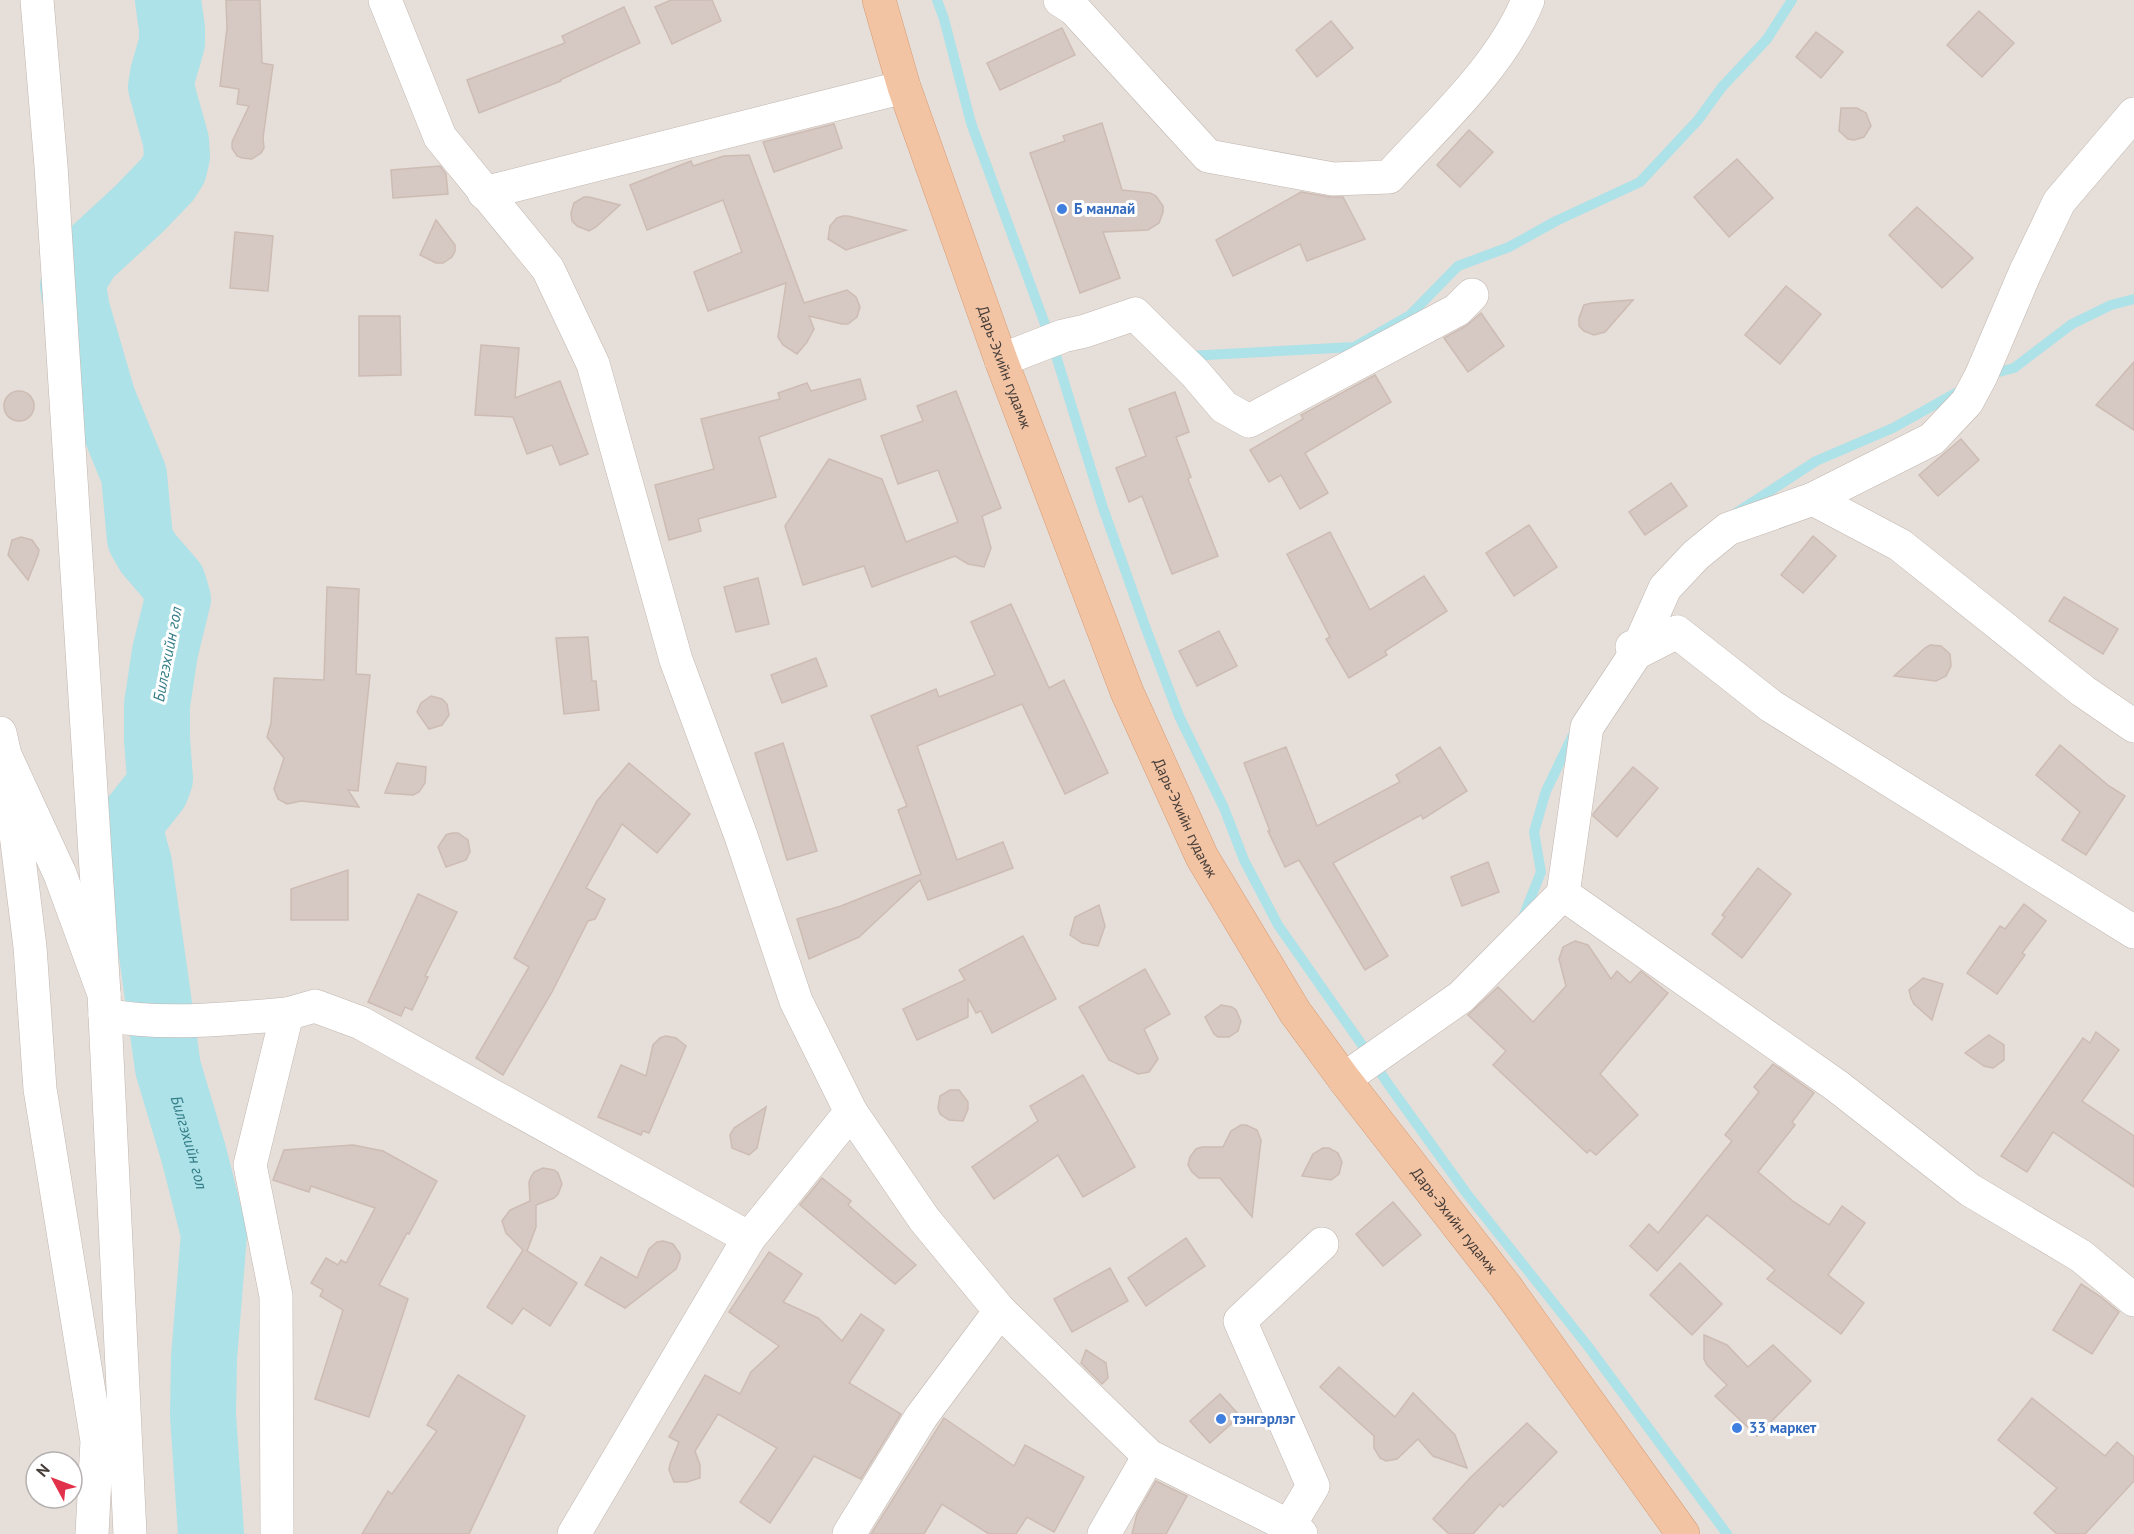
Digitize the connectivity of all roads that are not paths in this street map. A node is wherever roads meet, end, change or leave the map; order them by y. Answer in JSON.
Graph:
{"nodes":[{"id":1,"x":37,"y":0,"type":"edge"},
{"id":2,"x":385,"y":0,"type":"edge"},
{"id":3,"x":879,"y":0,"type":"edge"},
{"id":4,"x":1060,"y":0,"type":"edge"},
{"id":5,"x":1528,"y":0,"type":"edge"},
{"id":6,"x":904,"y":87,"type":"junction"},
{"id":7,"x":2134,"y":114,"type":"edge"},
{"id":8,"x":484,"y":193,"type":"junction"},
{"id":9,"x":1472,"y":295,"type":"dead end"},
{"id":10,"x":1001,"y":360,"type":"junction"},
{"id":11,"x":1813,"y":499,"type":"junction"},
{"id":12,"x":1631,"y":647,"type":"junction"},
{"id":13,"x":2134,"y":726,"type":"edge"},
{"id":14,"x":3,"y":744,"type":"edge"},
{"id":15,"x":1563,"y":894,"type":"junction"},
{"id":16,"x":2134,"y":932,"type":"edge"},
{"id":17,"x":112,"y":1009,"type":"junction"},
{"id":18,"x":287,"y":1014,"type":"junction"},
{"id":19,"x":1344,"y":1079,"type":"junction"},
{"id":20,"x":851,"y":1112,"type":"junction"},
{"id":21,"x":749,"y":1238,"type":"junction"},
{"id":22,"x":1322,"y":1244,"type":"dead end"},
{"id":23,"x":2134,"y":1300,"type":"edge"},
{"id":24,"x":1000,"y":1311,"type":"junction"},
{"id":25,"x":1149,"y":1456,"type":"junction"},
{"id":26,"x":1295,"y":1530,"type":"edge"},
{"id":27,"x":92,"y":1534,"type":"edge"},
{"id":28,"x":130,"y":1534,"type":"edge"},
{"id":29,"x":277,"y":1534,"type":"edge"},
{"id":30,"x":574,"y":1534,"type":"edge"},
{"id":31,"x":849,"y":1534,"type":"edge"},
{"id":32,"x":1104,"y":1534,"type":"edge"},
{"id":33,"x":1683,"y":1534,"type":"edge"}],
"edges":[{"from":1,"to":17,"type":"street"},
{"from":2,"to":8,"type":"street"},
{"from":3,"to":6,"type":"main road","name":"Дарь-Эхийн гудамж"},
{"from":4,"to":5,"type":"street"},
{"from":6,"to":8,"type":"street"},
{"from":6,"to":10,"type":"main road","name":"Дарь-Эхийн гудамж"},
{"from":7,"to":11,"type":"street"},
{"from":8,"to":20,"type":"street"},
{"from":9,"to":10,"type":"street"},
{"from":10,"to":19,"type":"main road","name":"Дарь-Эхийн гудамж"},
{"from":11,"to":12,"type":"street"},
{"from":11,"to":13,"type":"street"},
{"from":12,"to":15,"type":"street"},
{"from":12,"to":16,"type":"street"},
{"from":14,"to":17,"type":"street"},
{"from":14,"to":27,"type":"street"},
{"from":15,"to":19,"type":"street"},
{"from":15,"to":23,"type":"street"},
{"from":17,"to":18,"type":"street"},
{"from":17,"to":28,"type":"street"},
{"from":18,"to":21,"type":"street"},
{"from":18,"to":29,"type":"street"},
{"from":19,"to":33,"type":"main road","name":"Дарь-Эхийн гудамж"},
{"from":20,"to":21,"type":"street"},
{"from":20,"to":24,"type":"street"},
{"from":21,"to":30,"type":"street"},
{"from":22,"to":26,"type":"street"},
{"from":24,"to":25,"type":"street"},
{"from":24,"to":31,"type":"street"},
{"from":25,"to":26,"type":"street"},
{"from":25,"to":32,"type":"street"}]}
